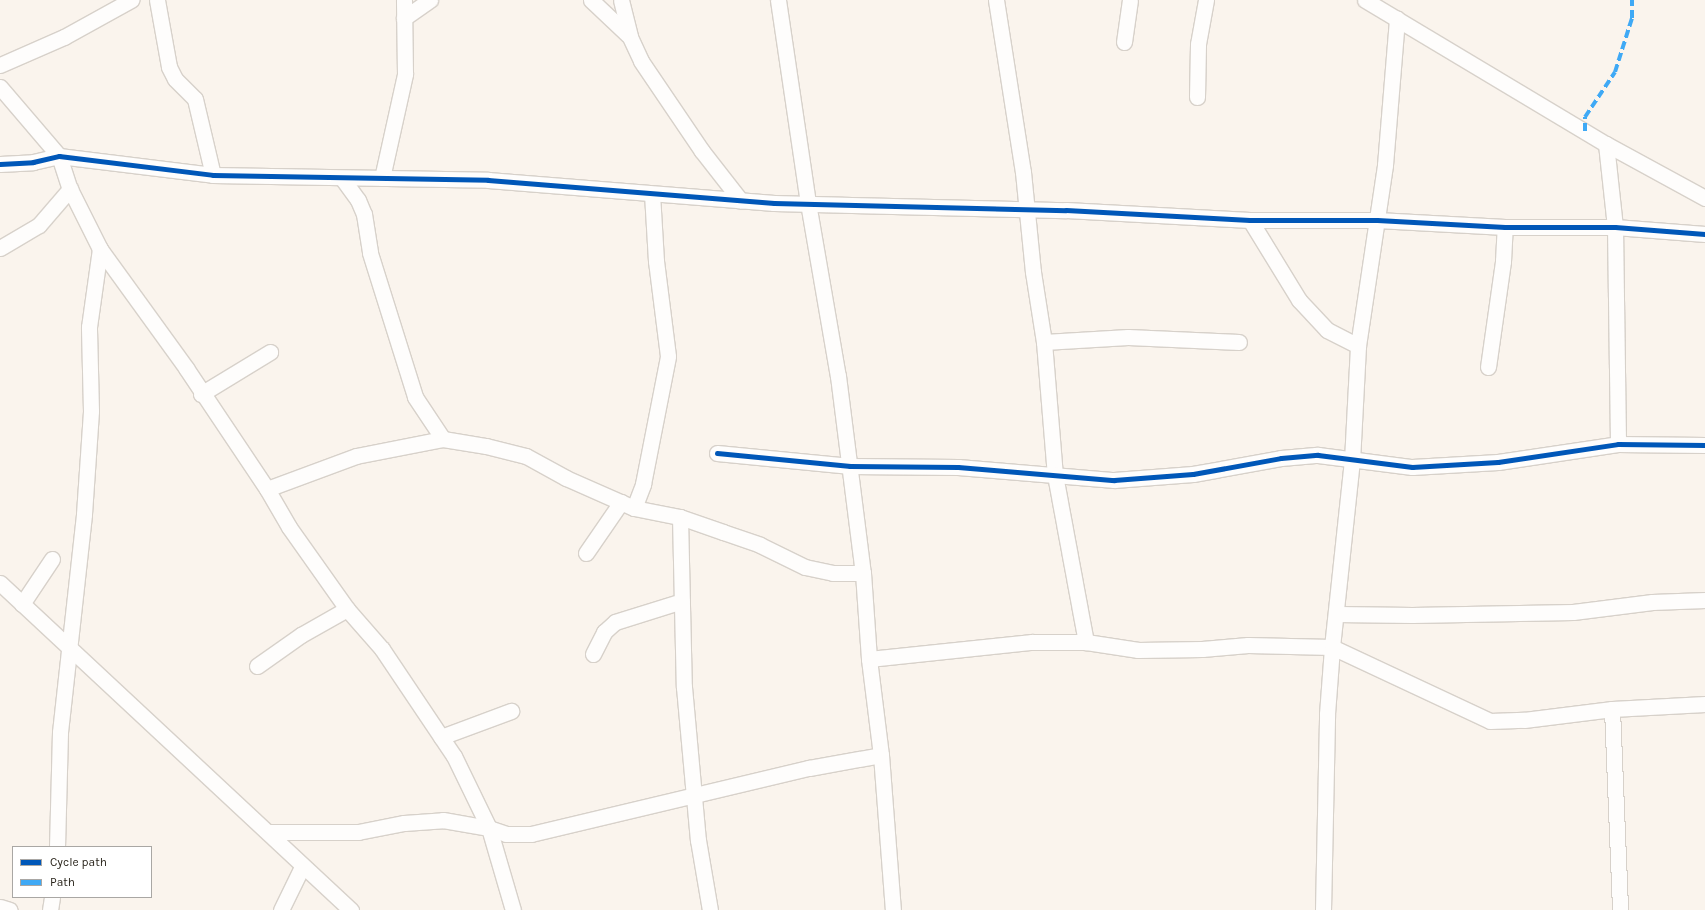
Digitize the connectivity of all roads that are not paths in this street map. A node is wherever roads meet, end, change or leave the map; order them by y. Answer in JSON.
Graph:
{"nodes":[{"id":1,"x":131,"y":0,"type":"edge"},
{"id":2,"x":157,"y":0,"type":"edge"},
{"id":3,"x":404,"y":0,"type":"edge"},
{"id":4,"x":430,"y":0,"type":"edge"},
{"id":5,"x":591,"y":0,"type":"edge"},
{"id":6,"x":621,"y":0,"type":"edge"},
{"id":7,"x":778,"y":0,"type":"edge"},
{"id":8,"x":996,"y":0,"type":"edge"},
{"id":9,"x":1130,"y":0,"type":"edge"},
{"id":10,"x":1206,"y":0,"type":"edge"},
{"id":11,"x":1365,"y":0,"type":"edge"},
{"id":12,"x":113,"y":5,"type":"edge"},
{"id":13,"x":404,"y":18,"type":"junction"},
{"id":14,"x":1398,"y":18,"type":"junction"},
{"id":15,"x":630,"y":37,"type":"junction"},
{"id":16,"x":1124,"y":42,"type":"dead end"},
{"id":17,"x":0,"y":65,"type":"edge"},
{"id":18,"x":0,"y":87,"type":"edge"},
{"id":19,"x":1197,"y":97,"type":"dead end"},
{"id":20,"x":1606,"y":144,"type":"junction"},
{"id":21,"x":59,"y":156,"type":"junction"},
{"id":22,"x":0,"y":164,"type":"edge"},
{"id":23,"x":213,"y":175,"type":"junction"},
{"id":24,"x":342,"y":178,"type":"junction"},
{"id":25,"x":382,"y":178,"type":"junction"},
{"id":26,"x":70,"y":189,"type":"junction"},
{"id":27,"x":652,"y":194,"type":"junction"},
{"id":28,"x":1705,"y":198,"type":"edge"},
{"id":29,"x":741,"y":201,"type":"junction"},
{"id":30,"x":808,"y":203,"type":"junction"},
{"id":31,"x":1027,"y":210,"type":"junction"},
{"id":32,"x":1250,"y":220,"type":"junction"},
{"id":33,"x":1377,"y":220,"type":"junction"},
{"id":34,"x":1505,"y":227,"type":"junction"},
{"id":35,"x":1614,"y":227,"type":"junction"},
{"id":36,"x":1705,"y":234,"type":"edge"},
{"id":37,"x":0,"y":248,"type":"edge"},
{"id":38,"x":100,"y":249,"type":"junction"},
{"id":39,"x":1044,"y":342,"type":"junction"},
{"id":40,"x":1239,"y":342,"type":"dead end"},
{"id":41,"x":1358,"y":346,"type":"junction"},
{"id":42,"x":270,"y":352,"type":"dead end"},
{"id":43,"x":1488,"y":367,"type":"dead end"},
{"id":44,"x":201,"y":394,"type":"junction"},
{"id":45,"x":443,"y":439,"type":"junction"},
{"id":46,"x":1618,"y":444,"type":"junction"},
{"id":47,"x":1705,"y":445,"type":"edge"},
{"id":48,"x":717,"y":453,"type":"dead end"},
{"id":49,"x":1352,"y":461,"type":"junction"},
{"id":50,"x":850,"y":466,"type":"junction"},
{"id":51,"x":1055,"y":475,"type":"junction"},
{"id":52,"x":267,"y":489,"type":"junction"},
{"id":53,"x":627,"y":505,"type":"junction"},
{"id":54,"x":680,"y":517,"type":"junction"},
{"id":55,"x":586,"y":553,"type":"dead end"},
{"id":56,"x":52,"y":559,"type":"dead end"},
{"id":57,"x":863,"y":573,"type":"junction"},
{"id":58,"x":0,"y":583,"type":"edge"},
{"id":59,"x":1705,"y":600,"type":"edge"},
{"id":60,"x":682,"y":601,"type":"junction"},
{"id":61,"x":22,"y":604,"type":"junction"},
{"id":62,"x":347,"y":609,"type":"junction"},
{"id":63,"x":1337,"y":614,"type":"junction"},
{"id":64,"x":1086,"y":642,"type":"junction"},
{"id":65,"x":68,"y":644,"type":"junction"},
{"id":66,"x":1332,"y":647,"type":"junction"},
{"id":67,"x":593,"y":654,"type":"dead end"},
{"id":68,"x":869,"y":659,"type":"junction"},
{"id":69,"x":257,"y":666,"type":"dead end"},
{"id":70,"x":1705,"y":704,"type":"edge"},
{"id":71,"x":1612,"y":709,"type":"junction"},
{"id":72,"x":511,"y":711,"type":"dead end"},
{"id":73,"x":441,"y":737,"type":"junction"},
{"id":74,"x":881,"y":755,"type":"junction"},
{"id":75,"x":695,"y":796,"type":"junction"},
{"id":76,"x":489,"y":828,"type":"junction"},
{"id":77,"x":270,"y":832,"type":"junction"},
{"id":78,"x":57,"y":846,"type":"edge"},
{"id":79,"x":302,"y":868,"type":"junction"},
{"id":80,"x":52,"y":898,"type":"edge"},
{"id":81,"x":0,"y":907,"type":"edge"},
{"id":82,"x":10,"y":910,"type":"edge"},
{"id":83,"x":50,"y":910,"type":"edge"},
{"id":84,"x":281,"y":910,"type":"edge"},
{"id":85,"x":351,"y":910,"type":"edge"},
{"id":86,"x":513,"y":910,"type":"edge"},
{"id":87,"x":710,"y":910,"type":"edge"},
{"id":88,"x":893,"y":910,"type":"edge"},
{"id":89,"x":1323,"y":910,"type":"edge"},
{"id":90,"x":1620,"y":910,"type":"edge"}],
"edges":[{"from":1,"to":12,"type":"street"},
{"from":2,"to":23,"type":"street"},
{"from":3,"to":13,"type":"street"},
{"from":4,"to":13,"type":"street"},
{"from":5,"to":15,"type":"street"},
{"from":6,"to":15,"type":"street"},
{"from":7,"to":30,"type":"street"},
{"from":8,"to":31,"type":"street"},
{"from":9,"to":16,"type":"street"},
{"from":10,"to":19,"type":"street"},
{"from":11,"to":14,"type":"street"},
{"from":12,"to":17,"type":"street"},
{"from":13,"to":25,"type":"street"},
{"from":14,"to":20,"type":"street"},
{"from":14,"to":33,"type":"street"},
{"from":15,"to":29,"type":"street"},
{"from":18,"to":21,"type":"street"},
{"from":20,"to":28,"type":"street"},
{"from":20,"to":35,"type":"street"},
{"from":21,"to":22,"type":"street"},
{"from":21,"to":23,"type":"street"},
{"from":21,"to":26,"type":"street"},
{"from":23,"to":24,"type":"street"},
{"from":24,"to":25,"type":"street"},
{"from":24,"to":45,"type":"street"},
{"from":25,"to":27,"type":"street"},
{"from":26,"to":37,"type":"street"},
{"from":26,"to":38,"type":"street"},
{"from":27,"to":29,"type":"street"},
{"from":27,"to":53,"type":"street"},
{"from":29,"to":30,"type":"street"},
{"from":30,"to":31,"type":"street"},
{"from":30,"to":50,"type":"street"},
{"from":31,"to":32,"type":"street"},
{"from":31,"to":39,"type":"street"},
{"from":32,"to":33,"type":"street"},
{"from":32,"to":41,"type":"street"},
{"from":33,"to":34,"type":"street"},
{"from":33,"to":41,"type":"street"},
{"from":34,"to":35,"type":"street"},
{"from":34,"to":43,"type":"street"},
{"from":35,"to":36,"type":"street"},
{"from":35,"to":46,"type":"street"},
{"from":38,"to":44,"type":"street"},
{"from":38,"to":65,"type":"street"},
{"from":39,"to":40,"type":"street"},
{"from":39,"to":51,"type":"street"},
{"from":41,"to":49,"type":"street"},
{"from":42,"to":44,"type":"street"},
{"from":44,"to":52,"type":"street"},
{"from":45,"to":52,"type":"street"},
{"from":45,"to":53,"type":"street"},
{"from":46,"to":47,"type":"street"},
{"from":46,"to":49,"type":"street"},
{"from":48,"to":50,"type":"street"},
{"from":49,"to":51,"type":"street"},
{"from":49,"to":63,"type":"street"},
{"from":50,"to":51,"type":"street"},
{"from":50,"to":57,"type":"street"},
{"from":51,"to":64,"type":"street"},
{"from":52,"to":62,"type":"street"},
{"from":53,"to":54,"type":"street"},
{"from":53,"to":55,"type":"street"},
{"from":54,"to":57,"type":"street"},
{"from":54,"to":60,"type":"street"},
{"from":56,"to":61,"type":"street"},
{"from":57,"to":68,"type":"street"},
{"from":58,"to":61,"type":"street"},
{"from":59,"to":63,"type":"street"},
{"from":60,"to":67,"type":"street"},
{"from":60,"to":75,"type":"street"},
{"from":61,"to":65,"type":"street"},
{"from":62,"to":69,"type":"street"},
{"from":62,"to":73,"type":"street"},
{"from":63,"to":66,"type":"street"},
{"from":64,"to":66,"type":"street"},
{"from":64,"to":68,"type":"street"},
{"from":65,"to":77,"type":"street"},
{"from":65,"to":78,"type":"street"},
{"from":66,"to":71,"type":"street"},
{"from":66,"to":89,"type":"street"},
{"from":68,"to":74,"type":"street"},
{"from":70,"to":71,"type":"street"},
{"from":71,"to":90,"type":"street"},
{"from":72,"to":73,"type":"street"},
{"from":73,"to":76,"type":"street"},
{"from":74,"to":75,"type":"street"},
{"from":74,"to":88,"type":"street"},
{"from":75,"to":76,"type":"street"},
{"from":75,"to":87,"type":"street"},
{"from":76,"to":77,"type":"street"},
{"from":76,"to":86,"type":"street"},
{"from":77,"to":79,"type":"street"},
{"from":79,"to":84,"type":"street"},
{"from":79,"to":85,"type":"street"},
{"from":80,"to":83,"type":"street"},
{"from":81,"to":82,"type":"street"}]}
